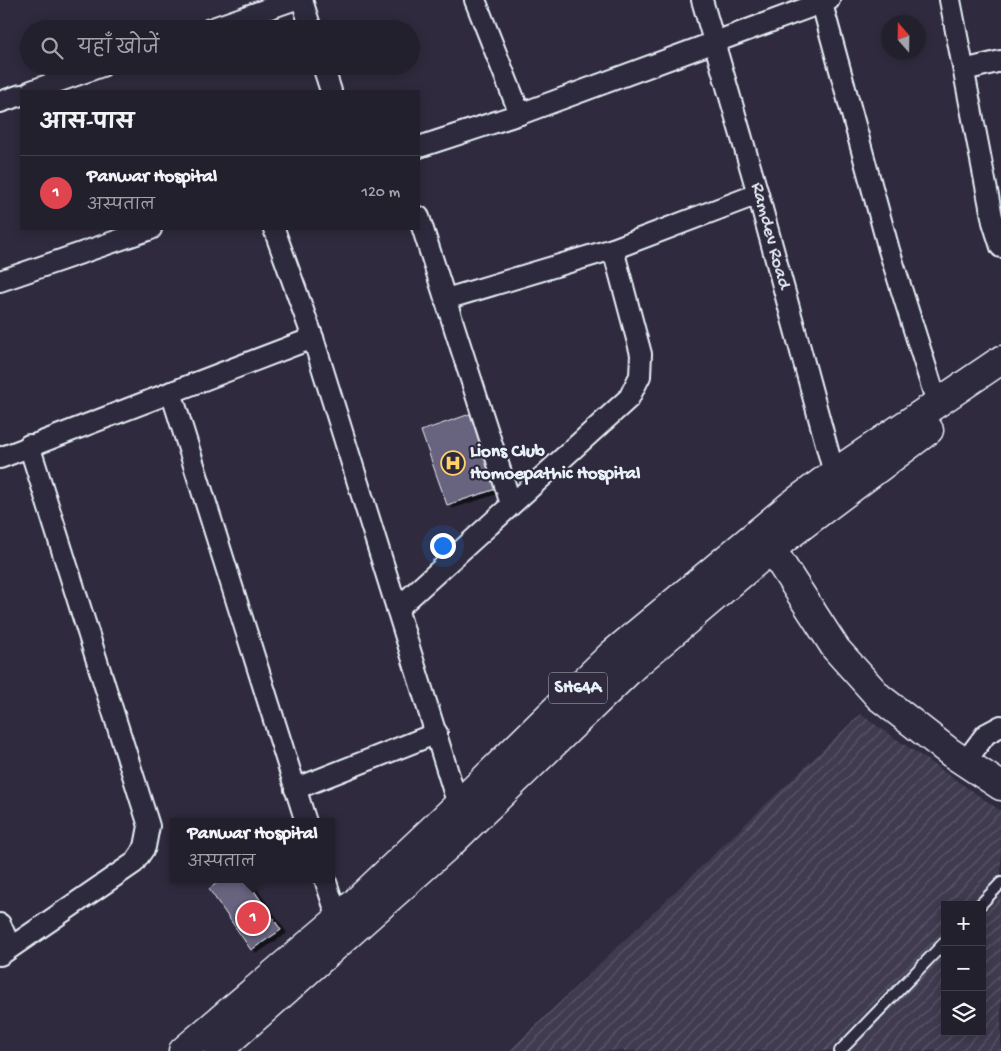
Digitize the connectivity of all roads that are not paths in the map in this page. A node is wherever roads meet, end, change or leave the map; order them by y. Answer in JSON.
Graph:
{"nodes":[{"id":1,"x":293,"y":0,"type":"edge"},
{"id":2,"x":302,"y":0,"type":"edge"},
{"id":3,"x":475,"y":0,"type":"edge"},
{"id":4,"x":702,"y":0,"type":"edge"},
{"id":5,"x":950,"y":0,"type":"edge"},
{"id":6,"x":824,"y":1,"type":"edge"},
{"id":7,"x":236,"y":20,"type":"edge"},
{"id":8,"x":308,"y":20,"type":"edge"},
{"id":9,"x":715,"y":41,"type":"junction"},
{"id":10,"x":1001,"y":61,"type":"edge"},
{"id":11,"x":964,"y":70,"type":"junction"},
{"id":12,"x":76,"y":75,"type":"edge"},
{"id":13,"x":326,"y":75,"type":"edge"},
{"id":14,"x":34,"y":90,"type":"edge"},
{"id":15,"x":331,"y":90,"type":"edge"},
{"id":16,"x":20,"y":94,"type":"edge"},
{"id":17,"x":0,"y":102,"type":"edge"},
{"id":18,"x":520,"y":114,"type":"junction"},
{"id":19,"x":420,"y":147,"type":"edge"},
{"id":20,"x":758,"y":194,"type":"junction"},
{"id":21,"x":420,"y":220,"type":"edge"},
{"id":22,"x":148,"y":230,"type":"edge"},
{"id":23,"x":274,"y":230,"type":"edge"},
{"id":24,"x":1001,"y":247,"type":"edge"},
{"id":25,"x":613,"y":250,"type":"junction"},
{"id":26,"x":0,"y":282,"type":"edge"},
{"id":27,"x":446,"y":299,"type":"junction"},
{"id":28,"x":314,"y":338,"type":"junction"},
{"id":29,"x":1001,"y":360,"type":"edge"},
{"id":30,"x":1001,"y":382,"type":"edge"},
{"id":31,"x":170,"y":392,"type":"junction"},
{"id":32,"x":936,"y":403,"type":"junction"},
{"id":33,"x":29,"y":445,"type":"junction"},
{"id":34,"x":0,"y":458,"type":"edge"},
{"id":35,"x":834,"y":473,"type":"junction"},
{"id":36,"x":511,"y":504,"type":"junction"},
{"id":37,"x":766,"y":540,"type":"junction"},
{"id":38,"x":397,"y":609,"type":"junction"},
{"id":39,"x":1001,"y":726,"type":"edge"},
{"id":40,"x":437,"y":733,"type":"junction"},
{"id":41,"x":965,"y":762,"type":"junction"},
{"id":42,"x":1001,"y":786,"type":"edge"},
{"id":43,"x":295,"y":789,"type":"junction"},
{"id":44,"x":458,"y":806,"type":"junction"},
{"id":45,"x":305,"y":818,"type":"edge"},
{"id":46,"x":326,"y":883,"type":"edge"},
{"id":47,"x":1001,"y":883,"type":"edge"},
{"id":48,"x":984,"y":901,"type":"edge"},
{"id":49,"x":338,"y":919,"type":"junction"},
{"id":50,"x":0,"y":924,"type":"edge"},
{"id":51,"x":941,"y":946,"type":"edge"},
{"id":52,"x":5,"y":951,"type":"edge"},
{"id":53,"x":220,"y":1050,"type":"edge"},
{"id":54,"x":183,"y":1051,"type":"edge"},
{"id":55,"x":840,"y":1051,"type":"edge"}],
"edges":[{"from":1,"to":7,"type":"street"},
{"from":2,"to":8,"type":"street"},
{"from":3,"to":18,"type":"street"},
{"from":4,"to":9,"type":"street","name":"Ramdev Road"},
{"from":5,"to":11,"type":"street"},
{"from":6,"to":9,"type":"street"},
{"from":6,"to":32,"type":"street"},
{"from":9,"to":18,"type":"street"},
{"from":9,"to":20,"type":"street","name":"Ramdev Road"},
{"from":10,"to":11,"type":"street"},
{"from":11,"to":24,"type":"street"},
{"from":12,"to":14,"type":"street"},
{"from":13,"to":15,"type":"street"},
{"from":16,"to":17,"type":"street"},
{"from":18,"to":19,"type":"street"},
{"from":20,"to":25,"type":"street"},
{"from":20,"to":35,"type":"street","name":"Ramdev Road"},
{"from":21,"to":27,"type":"street"},
{"from":22,"to":26,"type":"street"},
{"from":23,"to":28,"type":"street"},
{"from":25,"to":27,"type":"street"},
{"from":25,"to":36,"type":"street"},
{"from":27,"to":36,"type":"street"},
{"from":28,"to":31,"type":"street"},
{"from":28,"to":38,"type":"street"},
{"from":29,"to":32,"type":"main road","number":"SH64A"},
{"from":30,"to":37,"type":"main road","number":"SH64A"},
{"from":31,"to":33,"type":"street"},
{"from":31,"to":43,"type":"street"},
{"from":32,"to":35,"type":"main road","number":"SH64A"},
{"from":33,"to":34,"type":"street"},
{"from":33,"to":52,"type":"street"},
{"from":35,"to":37,"type":"main road","number":"SH64A"},
{"from":36,"to":38,"type":"street"},
{"from":37,"to":41,"type":"main road"},
{"from":37,"to":44,"type":"main road","number":"SH64A"},
{"from":37,"to":53,"type":"main road","number":"SH64A"},
{"from":38,"to":40,"type":"street"},
{"from":39,"to":41,"type":"street"},
{"from":40,"to":43,"type":"street"},
{"from":40,"to":44,"type":"street"},
{"from":41,"to":42,"type":"main road"},
{"from":43,"to":45,"type":"street"},
{"from":44,"to":49,"type":"main road","number":"SH64A"},
{"from":46,"to":49,"type":"street"},
{"from":47,"to":48,"type":"lane"},
{"from":49,"to":54,"type":"main road","number":"SH64A"},
{"from":50,"to":52,"type":"street"},
{"from":51,"to":55,"type":"lane"}]}
